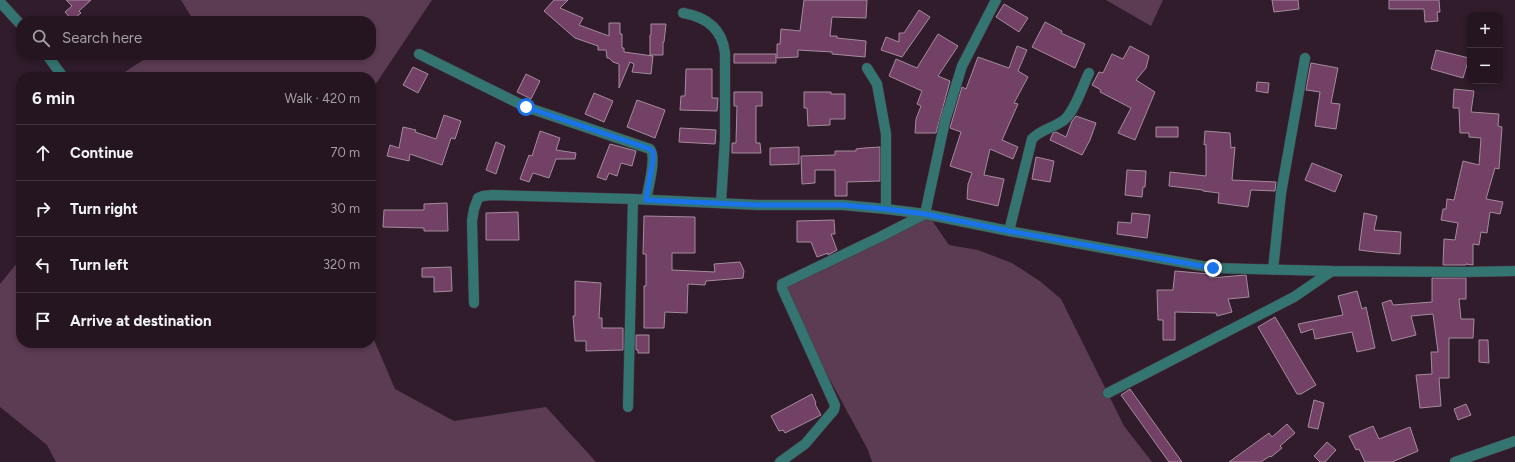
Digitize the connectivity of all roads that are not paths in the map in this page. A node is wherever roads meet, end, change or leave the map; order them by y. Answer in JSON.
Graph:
{"nodes":[{"id":1,"x":996,"y":0,"type":"edge"},
{"id":2,"x":0,"y":2,"type":"edge"},
{"id":3,"x":683,"y":13,"type":"dead end"},
{"id":4,"x":16,"y":20,"type":"edge"},
{"id":5,"x":419,"y":54,"type":"dead end"},
{"id":6,"x":1305,"y":58,"type":"dead end"},
{"id":7,"x":51,"y":60,"type":"edge"},
{"id":8,"x":867,"y":68,"type":"dead end"},
{"id":9,"x":59,"y":72,"type":"edge"},
{"id":10,"x":1088,"y":73,"type":"dead end"},
{"id":11,"x":633,"y":199,"type":"junction"},
{"id":12,"x":646,"y":200,"type":"junction"},
{"id":13,"x":721,"y":204,"type":"junction"},
{"id":14,"x":886,"y":209,"type":"junction"},
{"id":15,"x":925,"y":214,"type":"junction"},
{"id":16,"x":1009,"y":231,"type":"junction"},
{"id":17,"x":1273,"y":270,"type":"junction"},
{"id":18,"x":1332,"y":271,"type":"junction"},
{"id":19,"x":1515,"y":271,"type":"edge"},
{"id":20,"x":474,"y":303,"type":"dead end"},
{"id":21,"x":1108,"y":393,"type":"dead end"},
{"id":22,"x":628,"y":407,"type":"dead end"},
{"id":23,"x":1515,"y":441,"type":"edge"},
{"id":24,"x":780,"y":462,"type":"edge"},
{"id":25,"x":1456,"y":462,"type":"edge"}],
"edges":[{"from":1,"to":15,"type":"street"},
{"from":2,"to":4,"type":"street"},
{"from":3,"to":13,"type":"street"},
{"from":5,"to":12,"type":"street"},
{"from":6,"to":17,"type":"street"},
{"from":7,"to":9,"type":"street"},
{"from":8,"to":14,"type":"street"},
{"from":10,"to":16,"type":"street"},
{"from":11,"to":12,"type":"street"},
{"from":11,"to":20,"type":"street"},
{"from":11,"to":22,"type":"street"},
{"from":12,"to":13,"type":"street"},
{"from":13,"to":14,"type":"street"},
{"from":14,"to":15,"type":"street"},
{"from":15,"to":16,"type":"street"},
{"from":15,"to":24,"type":"street"},
{"from":16,"to":17,"type":"street"},
{"from":17,"to":18,"type":"street"},
{"from":18,"to":19,"type":"street"},
{"from":18,"to":21,"type":"street"},
{"from":23,"to":25,"type":"street"}]}
